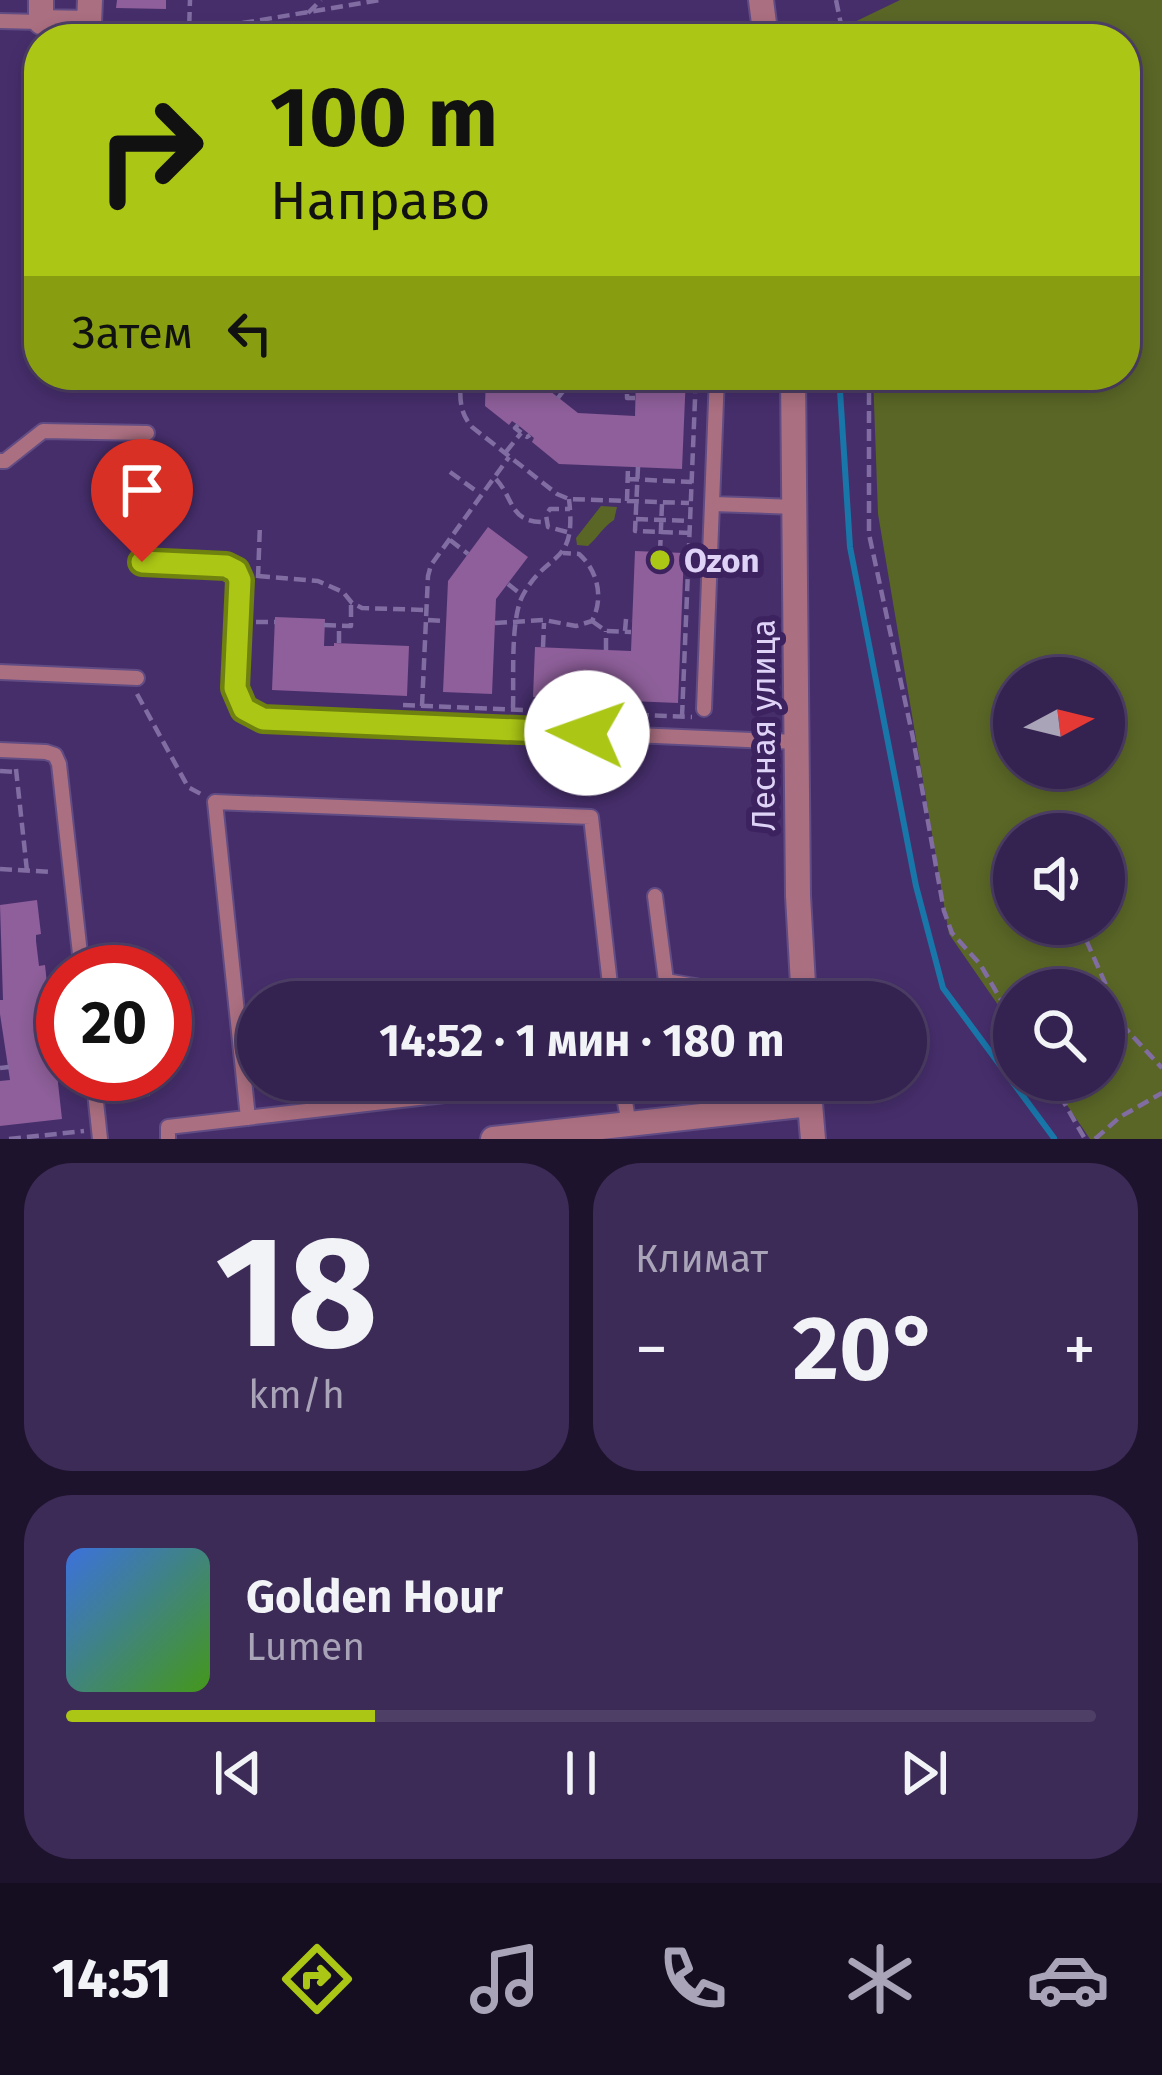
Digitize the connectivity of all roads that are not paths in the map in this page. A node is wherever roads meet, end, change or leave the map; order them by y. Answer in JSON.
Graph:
{"nodes":[{"id":1,"x":89,"y":0,"type":"edge"},
{"id":2,"x":41,"y":11,"type":"edge"},
{"id":3,"x":0,"y":21,"type":"edge"},
{"id":4,"x":717,"y":390,"type":"edge"},
{"id":5,"x":793,"y":390,"type":"edge"},
{"id":6,"x":147,"y":433,"type":"dead end"},
{"id":7,"x":0,"y":461,"type":"edge"},
{"id":8,"x":713,"y":504,"type":"junction"},
{"id":9,"x":795,"y":507,"type":"junction"},
{"id":10,"x":142,"y":562,"type":"dead end"},
{"id":11,"x":0,"y":671,"type":"edge"},
{"id":12,"x":134,"y":678,"type":"road end"},
{"id":13,"x":704,"y":709,"type":"road end"},
{"id":14,"x":796,"y":742,"type":"junction"},
{"id":15,"x":7,"y":750,"type":"edge"},
{"id":16,"x":655,"y":896,"type":"dead end"},
{"id":17,"x":79,"y":945,"type":"edge"},
{"id":18,"x":610,"y":981,"type":"edge"},
{"id":19,"x":666,"y":981,"type":"edge"},
{"id":20,"x":803,"y":981,"type":"edge"},
{"id":21,"x":237,"y":1013,"type":"edge"},
{"id":22,"x":96,"y":1101,"type":"edge"},
{"id":23,"x":246,"y":1101,"type":"edge"},
{"id":24,"x":394,"y":1101,"type":"edge"},
{"id":25,"x":625,"y":1101,"type":"edge"},
{"id":26,"x":758,"y":1101,"type":"edge"},
{"id":27,"x":810,"y":1101,"type":"edge"},
{"id":28,"x":248,"y":1118,"type":"junction"},
{"id":29,"x":629,"y":1124,"type":"junction"},
{"id":30,"x":100,"y":1139,"type":"edge"},
{"id":31,"x":167,"y":1139,"type":"edge"},
{"id":32,"x":493,"y":1139,"type":"edge"},
{"id":33,"x":813,"y":1139,"type":"edge"}],
"edges":[{"from":1,"to":2,"type":"street"},
{"from":2,"to":3,"type":"lane"},
{"from":4,"to":8,"type":"lane"},
{"from":5,"to":9,"type":"street","name":"Лесная улица"},
{"from":6,"to":7,"type":"lane"},
{"from":8,"to":9,"type":"lane"},
{"from":8,"to":13,"type":"lane"},
{"from":9,"to":14,"type":"street","name":"Лесная улица"},
{"from":10,"to":14,"type":"lane"},
{"from":11,"to":12,"type":"lane"},
{"from":14,"to":20,"type":"street","name":"Лесная улица"},
{"from":15,"to":17,"type":"lane"},
{"from":16,"to":19,"type":"lane"},
{"from":18,"to":21,"type":"lane"},
{"from":22,"to":30,"type":"lane"},
{"from":23,"to":28,"type":"lane"},
{"from":24,"to":28,"type":"lane"},
{"from":25,"to":29,"type":"lane"},
{"from":26,"to":29,"type":"street"},
{"from":27,"to":33,"type":"street"},
{"from":28,"to":31,"type":"lane"},
{"from":29,"to":32,"type":"street"}]}
